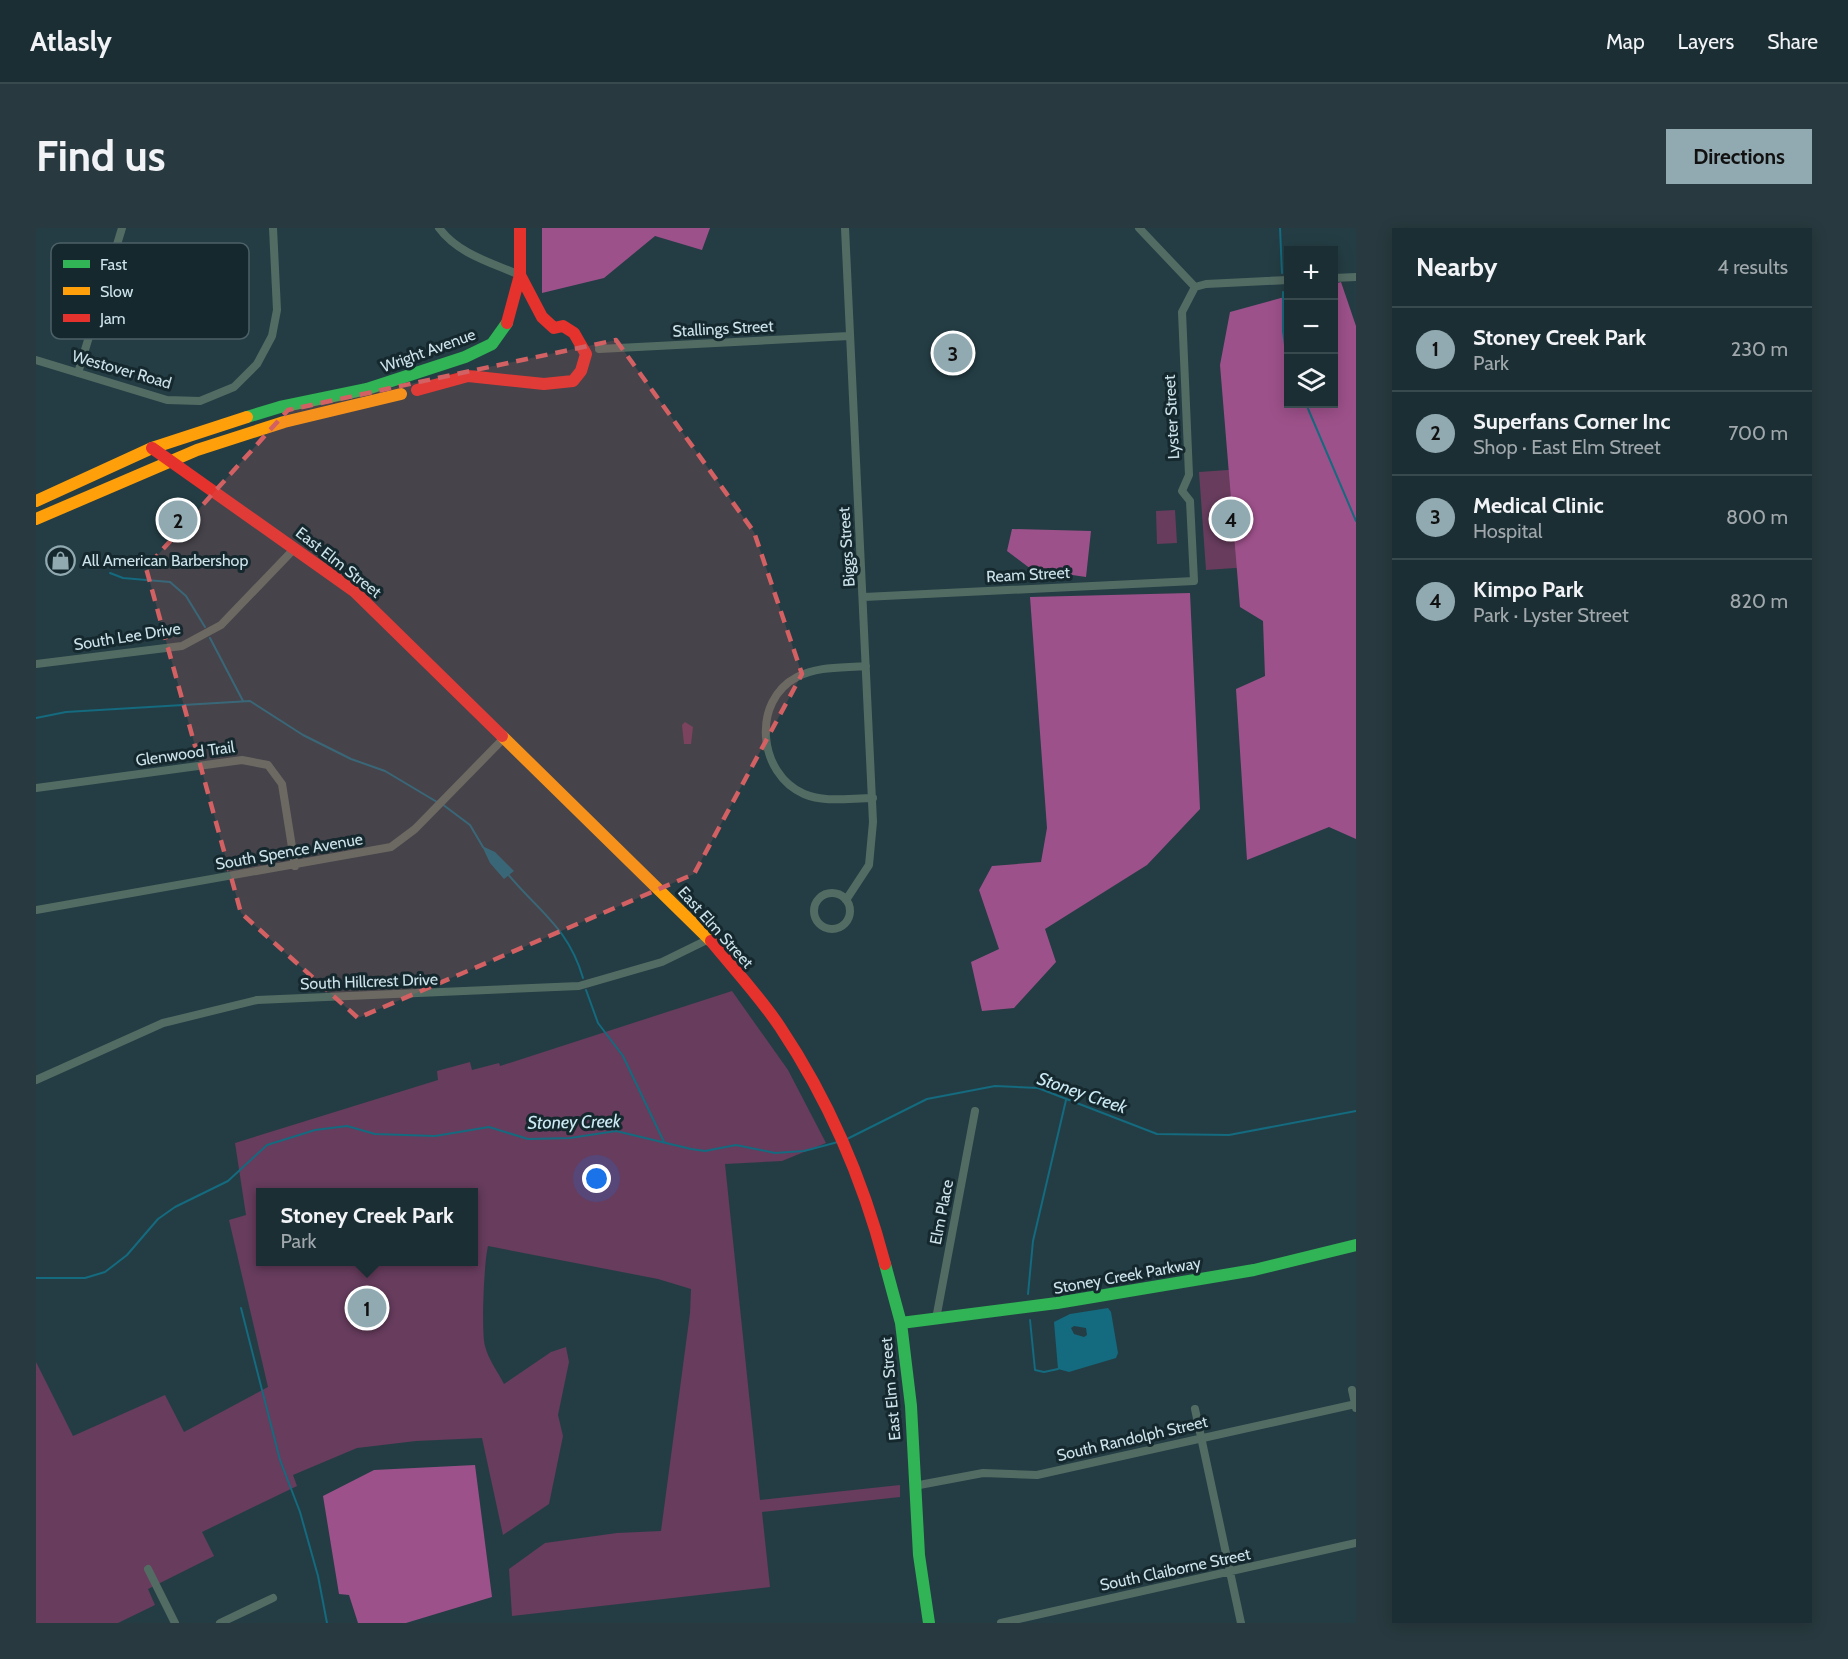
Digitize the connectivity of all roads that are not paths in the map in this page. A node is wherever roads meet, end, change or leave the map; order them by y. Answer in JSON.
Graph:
{"nodes":[{"id":1,"x":123,"y":228,"type":"edge"},
{"id":2,"x":273,"y":228,"type":"edge"},
{"id":3,"x":439,"y":228,"type":"edge"},
{"id":4,"x":520,"y":228,"type":"edge"},
{"id":5,"x":845,"y":228,"type":"edge"},
{"id":6,"x":1139,"y":228,"type":"edge"},
{"id":7,"x":118,"y":243,"type":"edge"},
{"id":8,"x":520,"y":275,"type":"junction"},
{"id":9,"x":1356,"y":277,"type":"edge"},
{"id":10,"x":1338,"y":278,"type":"edge"},
{"id":11,"x":1284,"y":280,"type":"edge"},
{"id":12,"x":1195,"y":287,"type":"junction"},
{"id":13,"x":849,"y":336,"type":"junction"},
{"id":14,"x":88,"y":339,"type":"edge"},
{"id":15,"x":599,"y":349,"type":"dead end"},
{"id":16,"x":36,"y":360,"type":"edge"},
{"id":17,"x":78,"y":372,"type":"junction"},
{"id":18,"x":417,"y":390,"type":"dead end"},
{"id":19,"x":401,"y":394,"type":"dead end"},
{"id":20,"x":152,"y":447,"type":"junction"},
{"id":21,"x":167,"y":460,"type":"junction"},
{"id":22,"x":36,"y":501,"type":"edge"},
{"id":23,"x":36,"y":519,"type":"edge"},
{"id":24,"x":295,"y":548,"type":"junction"},
{"id":25,"x":1194,"y":581,"type":"joint"},
{"id":26,"x":864,"y":597,"type":"junction"},
{"id":27,"x":36,"y":664,"type":"edge"},
{"id":28,"x":866,"y":666,"type":"junction"},
{"id":29,"x":505,"y":737,"type":"junction"},
{"id":30,"x":36,"y":788,"type":"edge"},
{"id":31,"x":873,"y":798,"type":"junction"},
{"id":32,"x":295,"y":866,"type":"junction"},
{"id":33,"x":846,"y":900,"type":"junction"},
{"id":34,"x":36,"y":910,"type":"edge"},
{"id":35,"x":710,"y":939,"type":"junction"},
{"id":36,"x":36,"y":1080,"type":"edge"},
{"id":37,"x":975,"y":1111,"type":"dead end"},
{"id":38,"x":1356,"y":1245,"type":"edge"},
{"id":39,"x":936,"y":1319,"type":"junction"},
{"id":40,"x":901,"y":1323,"type":"junction"},
{"id":41,"x":1352,"y":1390,"type":"dead end"},
{"id":42,"x":1356,"y":1405,"type":"edge"},
{"id":43,"x":1195,"y":1409,"type":"dead end"},
{"id":44,"x":1202,"y":1438,"type":"junction"},
{"id":45,"x":914,"y":1486,"type":"junction"},
{"id":46,"x":1356,"y":1544,"type":"edge"},
{"id":47,"x":148,"y":1569,"type":"dead end"},
{"id":48,"x":1230,"y":1573,"type":"junction"},
{"id":49,"x":273,"y":1598,"type":"dead end"},
{"id":50,"x":175,"y":1623,"type":"edge"},
{"id":51,"x":220,"y":1623,"type":"edge"},
{"id":52,"x":929,"y":1623,"type":"edge"},
{"id":53,"x":1001,"y":1623,"type":"edge"},
{"id":54,"x":1241,"y":1623,"type":"edge"}],
"edges":[{"from":1,"to":7,"type":"street"},
{"from":2,"to":17,"type":"street","name":"Westover Road"},
{"from":3,"to":8,"type":"street"},
{"from":4,"to":8,"type":"street"},
{"from":5,"to":13,"type":"street","name":"Biggs Street"},
{"from":6,"to":12,"type":"street"},
{"from":8,"to":18,"type":"street","name":"Wright Avenue"},
{"from":8,"to":20,"type":"street","name":"Wright Avenue"},
{"from":9,"to":10,"type":"street"},
{"from":11,"to":12,"type":"street"},
{"from":12,"to":25,"type":"street","name":"Lyster Street"},
{"from":13,"to":15,"type":"street","name":"Stallings Street"},
{"from":13,"to":26,"type":"street","name":"Biggs Street"},
{"from":14,"to":17,"type":"street"},
{"from":16,"to":17,"type":"street","name":"Westover Road"},
{"from":19,"to":21,"type":"street","name":"Wright Avenue"},
{"from":20,"to":21,"type":"street","name":"East Elm Street"},
{"from":20,"to":22,"type":"street","name":"Wright Avenue"},
{"from":21,"to":23,"type":"street","name":"Wright Avenue"},
{"from":21,"to":24,"type":"street","name":"East Elm Street"},
{"from":24,"to":27,"type":"street","name":"South Lee Drive"},
{"from":24,"to":29,"type":"street","name":"East Elm Street"},
{"from":25,"to":26,"type":"street","name":"Ream Street"},
{"from":26,"to":28,"type":"street","name":"Biggs Street"},
{"from":28,"to":31,"type":"street","name":"Biggs Street"},
{"from":28,"to":31,"type":"street"},
{"from":29,"to":32,"type":"street","name":"South Spence Avenue"},
{"from":29,"to":35,"type":"street","name":"East Elm Street"},
{"from":30,"to":32,"type":"street","name":"Glenwood Trail"},
{"from":31,"to":33,"type":"street","name":"Biggs Street"},
{"from":32,"to":34,"type":"street","name":"South Spence Avenue"},
{"from":33,"to":33,"type":"street"},
{"from":35,"to":36,"type":"street","name":"South Hillcrest Drive"},
{"from":35,"to":40,"type":"street","name":"East Elm Street"},
{"from":37,"to":39,"type":"street","name":"Elm Place"},
{"from":38,"to":39,"type":"street","name":"Stoney Creek Parkway"},
{"from":39,"to":40,"type":"street","name":"Stoney Creek Parkway"},
{"from":40,"to":45,"type":"street","name":"East Elm Street"},
{"from":41,"to":42,"type":"street"},
{"from":42,"to":44,"type":"street","name":"South Randolph Street"},
{"from":43,"to":44,"type":"street"},
{"from":44,"to":45,"type":"street","name":"South Randolph Street"},
{"from":44,"to":48,"type":"street"},
{"from":45,"to":52,"type":"street","name":"East Elm Street"},
{"from":46,"to":48,"type":"street","name":"South Claiborne Street"},
{"from":47,"to":50,"type":"street"},
{"from":48,"to":53,"type":"street","name":"South Claiborne Street"},
{"from":48,"to":54,"type":"street"},
{"from":49,"to":51,"type":"street"}]}
